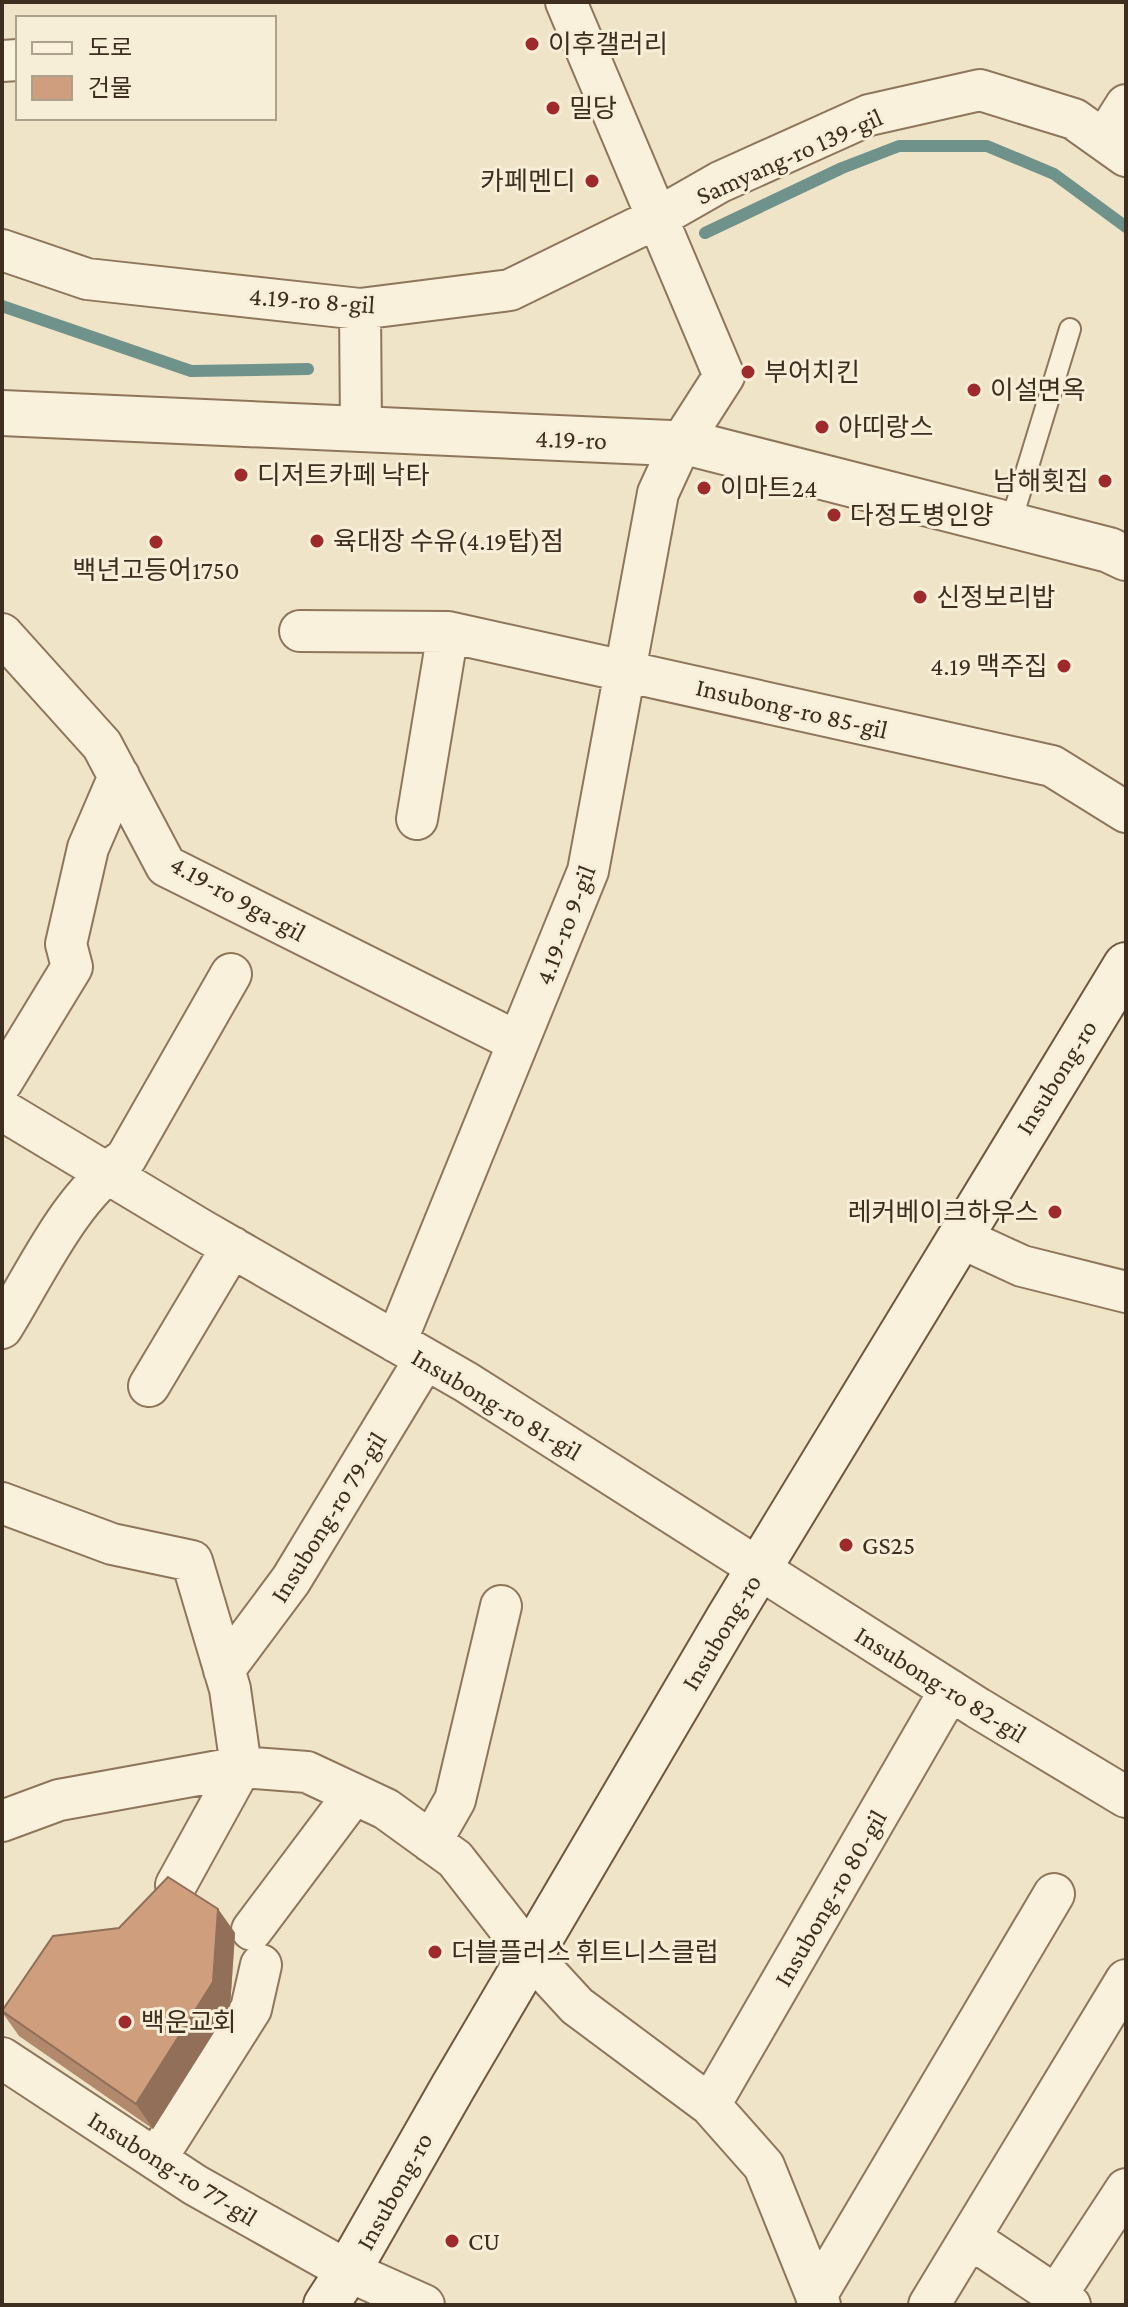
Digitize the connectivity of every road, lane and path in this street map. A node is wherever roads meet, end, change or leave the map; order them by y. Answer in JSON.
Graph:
{"nodes":[{"id":1,"x":566,"y":2,"type":"edge"},
{"id":2,"x":1126,"y":105,"type":"edge"},
{"id":3,"x":1115,"y":148,"type":"edge"},
{"id":4,"x":657,"y":218,"type":"junction"},
{"id":5,"x":2,"y":250,"type":"edge"},
{"id":6,"x":360,"y":309,"type":"junction"},
{"id":7,"x":1070,"y":329,"type":"dead end"},
{"id":8,"x":2,"y":413,"type":"edge"},
{"id":9,"x":361,"y":429,"type":"junction"},
{"id":10,"x":681,"y":443,"type":"junction"},
{"id":11,"x":1010,"y":525,"type":"junction"},
{"id":12,"x":1126,"y":558,"type":"edge"},
{"id":13,"x":300,"y":631,"type":"dead end"},
{"id":14,"x":448,"y":632,"type":"junction"},
{"id":15,"x":2,"y":634,"type":"edge"},
{"id":16,"x":625,"y":671,"type":"junction"},
{"id":17,"x":119,"y":776,"type":"junction"},
{"id":18,"x":1126,"y":812,"type":"edge"},
{"id":19,"x":417,"y":819,"type":"dead end"},
{"id":20,"x":1126,"y":965,"type":"edge"},
{"id":21,"x":231,"y":974,"type":"dead end"},
{"id":22,"x":518,"y":1042,"type":"junction"},
{"id":23,"x":2,"y":1082,"type":"edge"},
{"id":24,"x":2,"y":1110,"type":"edge"},
{"id":25,"x":106,"y":1172,"type":"junction"},
{"id":26,"x":959,"y":1237,"type":"junction"},
{"id":27,"x":232,"y":1247,"type":"junction"},
{"id":28,"x":1126,"y":1292,"type":"edge"},
{"id":29,"x":2,"y":1328,"type":"edge"},
{"id":30,"x":410,"y":1351,"type":"junction"},
{"id":31,"x":149,"y":1386,"type":"dead end"},
{"id":32,"x":2,"y":1503,"type":"edge"},
{"id":33,"x":759,"y":1567,"type":"junction"},
{"id":34,"x":501,"y":1606,"type":"dead end"},
{"id":35,"x":224,"y":1670,"type":"junction"},
{"id":36,"x":950,"y":1690,"type":"junction"},
{"id":37,"x":241,"y":1767,"type":"junction"},
{"id":38,"x":354,"y":1794,"type":"junction"},
{"id":39,"x":1126,"y":1797,"type":"edge"},
{"id":40,"x":2,"y":1821,"type":"edge"},
{"id":41,"x":431,"y":1842,"type":"junction"},
{"id":42,"x":176,"y":1885,"type":"edge"},
{"id":43,"x":1054,"y":1894,"type":"dead end"},
{"id":44,"x":530,"y":1955,"type":"junction"},
{"id":45,"x":1126,"y":1980,"type":"edge"},
{"id":46,"x":2,"y":2058,"type":"edge"},
{"id":47,"x":710,"y":2105,"type":"junction"},
{"id":48,"x":156,"y":2159,"type":"junction"},
{"id":49,"x":1126,"y":2189,"type":"edge"},
{"id":50,"x":970,"y":2238,"type":"junction"},
{"id":51,"x":337,"y":2288,"type":"edge"},
{"id":52,"x":818,"y":2300,"type":"edge"},
{"id":53,"x":1059,"y":2302,"type":"edge"},
{"id":54,"x":424,"y":2305,"type":"edge"},
{"id":55,"x":929,"y":2305,"type":"edge"}],
"edges":[{"from":1,"to":4,"type":"street"},
{"from":2,"to":3,"type":"street","name":"Samyang-ro 139-gil"},
{"from":3,"to":4,"type":"street","name":"Samyang-ro 139-gil"},
{"from":4,"to":6,"type":"street","name":"4.19-ro 8-gil"},
{"from":4,"to":10,"type":"street"},
{"from":5,"to":6,"type":"street","name":"4.19-ro 8-gil"},
{"from":6,"to":9,"type":"street"},
{"from":7,"to":11,"type":"lane"},
{"from":8,"to":9,"type":"main road","name":"4.19-ro"},
{"from":9,"to":10,"type":"main road","name":"4.19-ro"},
{"from":10,"to":11,"type":"main road","name":"4.19-ro"},
{"from":10,"to":16,"type":"street","name":"4.19-ro 9-gil"},
{"from":11,"to":12,"type":"main road","name":"4.19-ro"},
{"from":13,"to":14,"type":"street","name":"Insubong-ro 85-gil"},
{"from":14,"to":16,"type":"street","name":"Insubong-ro 85-gil"},
{"from":14,"to":19,"type":"street"},
{"from":15,"to":17,"type":"street","name":"4.19-ro 9ga-gil"},
{"from":16,"to":18,"type":"street","name":"Insubong-ro 85-gil"},
{"from":16,"to":22,"type":"street","name":"4.19-ro 9-gil"},
{"from":17,"to":22,"type":"street","name":"4.19-ro 9ga-gil"},
{"from":17,"to":23,"type":"street"},
{"from":20,"to":26,"type":"main road","name":"Insubong-ro"},
{"from":21,"to":25,"type":"street"},
{"from":22,"to":30,"type":"street","name":"4.19-ro 9-gil"},
{"from":24,"to":25,"type":"street","name":"Insubong-ro 81-gil"},
{"from":25,"to":27,"type":"street","name":"Insubong-ro 81-gil"},
{"from":25,"to":29,"type":"street"},
{"from":26,"to":28,"type":"street"},
{"from":26,"to":33,"type":"main road","name":"Insubong-ro"},
{"from":27,"to":30,"type":"street","name":"Insubong-ro 81-gil"},
{"from":27,"to":31,"type":"street"},
{"from":30,"to":33,"type":"street","name":"Insubong-ro 81-gil"},
{"from":30,"to":35,"type":"street","name":"Insubong-ro 79-gil"},
{"from":32,"to":35,"type":"street"},
{"from":33,"to":36,"type":"street","name":"Insubong-ro 82-gil"},
{"from":33,"to":44,"type":"main road","name":"Insubong-ro"},
{"from":34,"to":41,"type":"street"},
{"from":35,"to":37,"type":"street"},
{"from":36,"to":39,"type":"street","name":"Insubong-ro 82-gil"},
{"from":36,"to":47,"type":"street","name":"Insubong-ro 80-gil"},
{"from":37,"to":38,"type":"street"},
{"from":37,"to":40,"type":"street"},
{"from":37,"to":42,"type":"street"},
{"from":38,"to":41,"type":"street"},
{"from":38,"to":48,"type":"street"},
{"from":41,"to":44,"type":"street"},
{"from":43,"to":52,"type":"street"},
{"from":44,"to":47,"type":"street"},
{"from":44,"to":51,"type":"main road","name":"Insubong-ro"},
{"from":45,"to":50,"type":"street"},
{"from":46,"to":48,"type":"street","name":"Insubong-ro 77-gil"},
{"from":47,"to":52,"type":"street"},
{"from":48,"to":51,"type":"street","name":"Insubong-ro 77-gil"},
{"from":49,"to":53,"type":"street"},
{"from":50,"to":53,"type":"street"},
{"from":50,"to":55,"type":"street"},
{"from":51,"to":54,"type":"street","name":"Insubong-ro 77-gil"}]}
